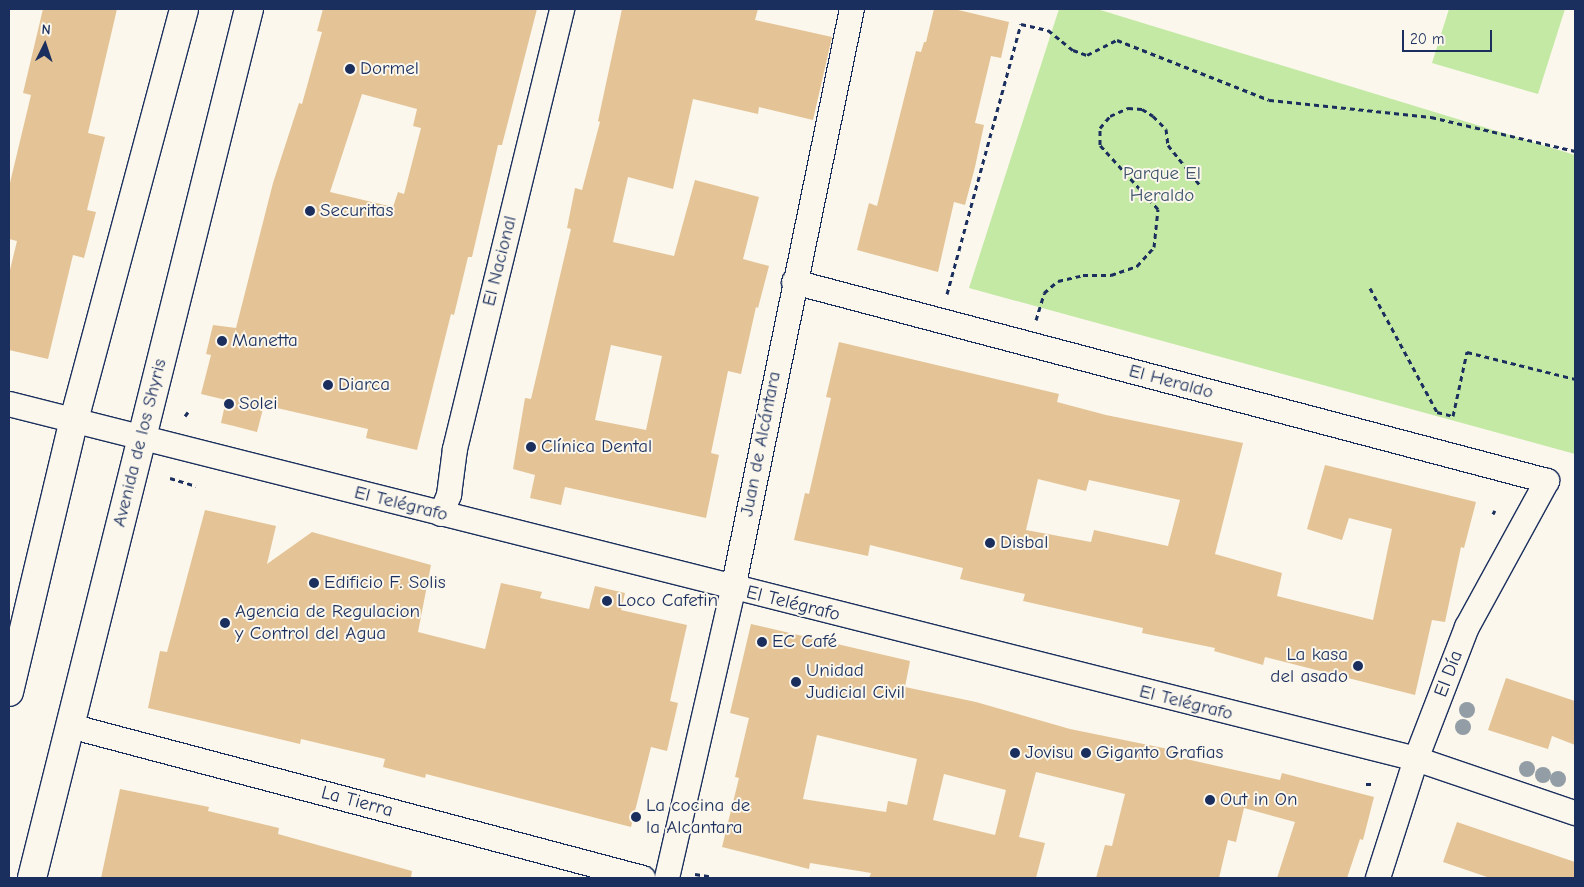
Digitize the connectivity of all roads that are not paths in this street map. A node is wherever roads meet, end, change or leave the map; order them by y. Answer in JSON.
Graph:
{"nodes":[{"id":1,"x":184,"y":9,"type":"edge"},
{"id":2,"x":249,"y":9,"type":"edge"},
{"id":3,"x":562,"y":9,"type":"edge"},
{"id":4,"x":852,"y":9,"type":"edge"},
{"id":5,"x":794,"y":282,"type":"junction"},
{"id":6,"x":9,"y":404,"type":"edge"},
{"id":7,"x":74,"y":420,"type":"junction"},
{"id":8,"x":142,"y":439,"type":"junction"},
{"id":9,"x":1547,"y":481,"type":"joint"},
{"id":10,"x":441,"y":514,"type":"junction"},
{"id":11,"x":733,"y":589,"type":"junction"},
{"id":12,"x":9,"y":692,"type":"edge"},
{"id":13,"x":70,"y":726,"type":"junction"},
{"id":14,"x":1416,"y":759,"type":"junction"},
{"id":15,"x":1575,"y":814,"type":"edge"},
{"id":16,"x":32,"y":878,"type":"edge"},
{"id":17,"x":643,"y":878,"type":"edge"},
{"id":18,"x":667,"y":878,"type":"edge"},
{"id":19,"x":1378,"y":878,"type":"edge"}],
"edges":[{"from":1,"to":7,"type":"main road"},
{"from":2,"to":8,"type":"main road","name":"Avenida de los Shyris"},
{"from":3,"to":10,"type":"street","name":"El Nacional"},
{"from":4,"to":5,"type":"street","name":"Juan de Alcántara"},
{"from":5,"to":9,"type":"street","name":"El Heraldo"},
{"from":5,"to":11,"type":"street","name":"Juan de Alcántara"},
{"from":6,"to":7,"type":"street","name":"El Telégrafo"},
{"from":7,"to":8,"type":"street","name":"El Telégrafo"},
{"from":7,"to":12,"type":"main road"},
{"from":8,"to":10,"type":"street","name":"El Telégrafo"},
{"from":8,"to":13,"type":"main road","name":"Avenida de los Shyris"},
{"from":9,"to":14,"type":"street","name":"El Día"},
{"from":10,"to":11,"type":"street","name":"El Telégrafo"},
{"from":11,"to":14,"type":"street","name":"El Telégrafo"},
{"from":11,"to":18,"type":"street","name":"Juan de Alcántara"},
{"from":13,"to":16,"type":"main road","name":"Avenida de los Shyris"},
{"from":13,"to":17,"type":"street","name":"La Tierra"},
{"from":14,"to":15,"type":"street","name":"El Telégrafo"},
{"from":14,"to":19,"type":"street","name":"El Día"}]}
